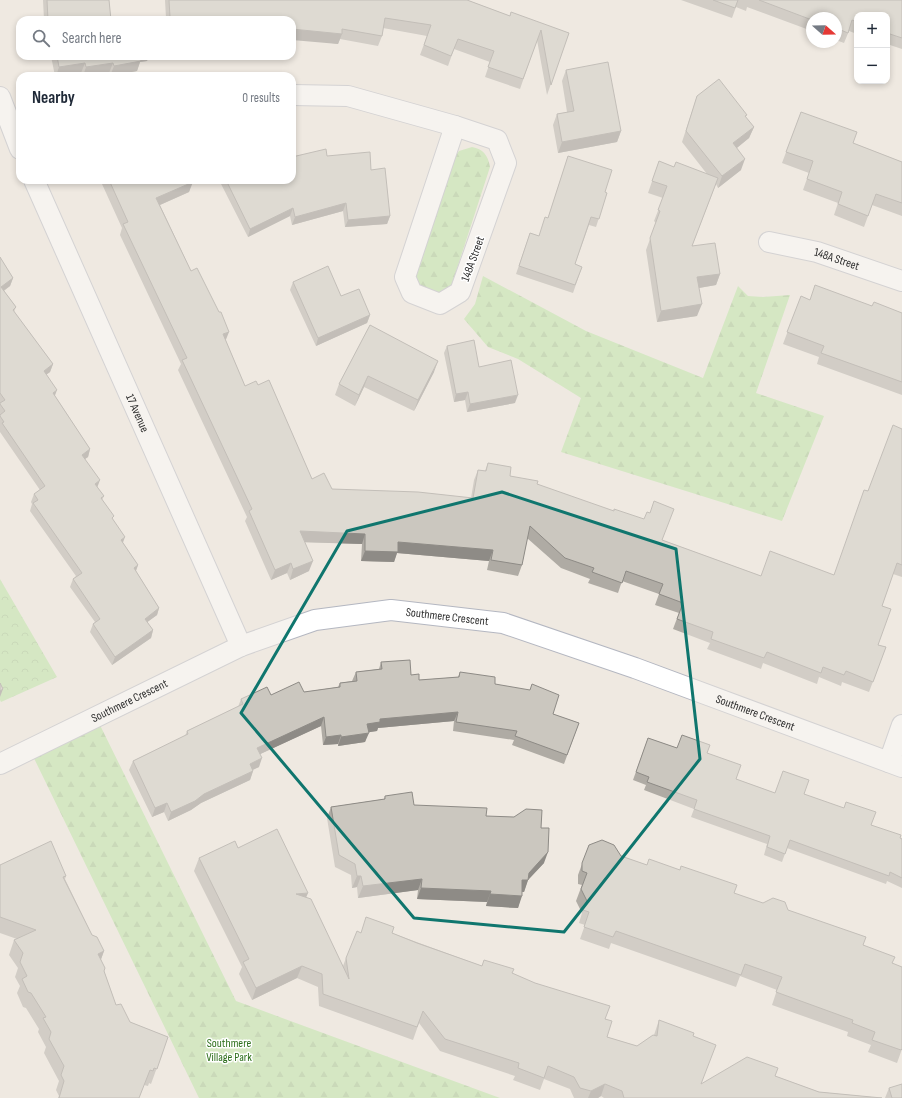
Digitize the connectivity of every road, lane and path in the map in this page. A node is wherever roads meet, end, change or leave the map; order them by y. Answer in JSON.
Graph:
{"nodes":[{"id":1,"x":296,"y":95,"type":"edge"},
{"id":2,"x":0,"y":97,"type":"edge"},
{"id":3,"x":455,"y":126,"type":"junction"},
{"id":4,"x":16,"y":139,"type":"edge"},
{"id":5,"x":36,"y":184,"type":"edge"},
{"id":6,"x":769,"y":242,"type":"dead end"},
{"id":7,"x":902,"y":281,"type":"edge"},
{"id":8,"x":242,"y":646,"type":"junction"},
{"id":9,"x":902,"y":725,"type":"edge"},
{"id":10,"x":0,"y":764,"type":"edge"},
{"id":11,"x":895,"y":764,"type":"edge"}],
"edges":[{"from":1,"to":3,"type":"street","name":"148A Street"},
{"from":2,"to":4,"type":"street"},
{"from":3,"to":3,"type":"street","name":"148A Street"},
{"from":5,"to":8,"type":"street","name":"17 Avenue"},
{"from":6,"to":7,"type":"street","name":"148A Street"},
{"from":8,"to":10,"type":"street","name":"Southmere Crescent"},
{"from":8,"to":11,"type":"street","name":"Southmere Crescent"},
{"from":9,"to":11,"type":"street"}]}
